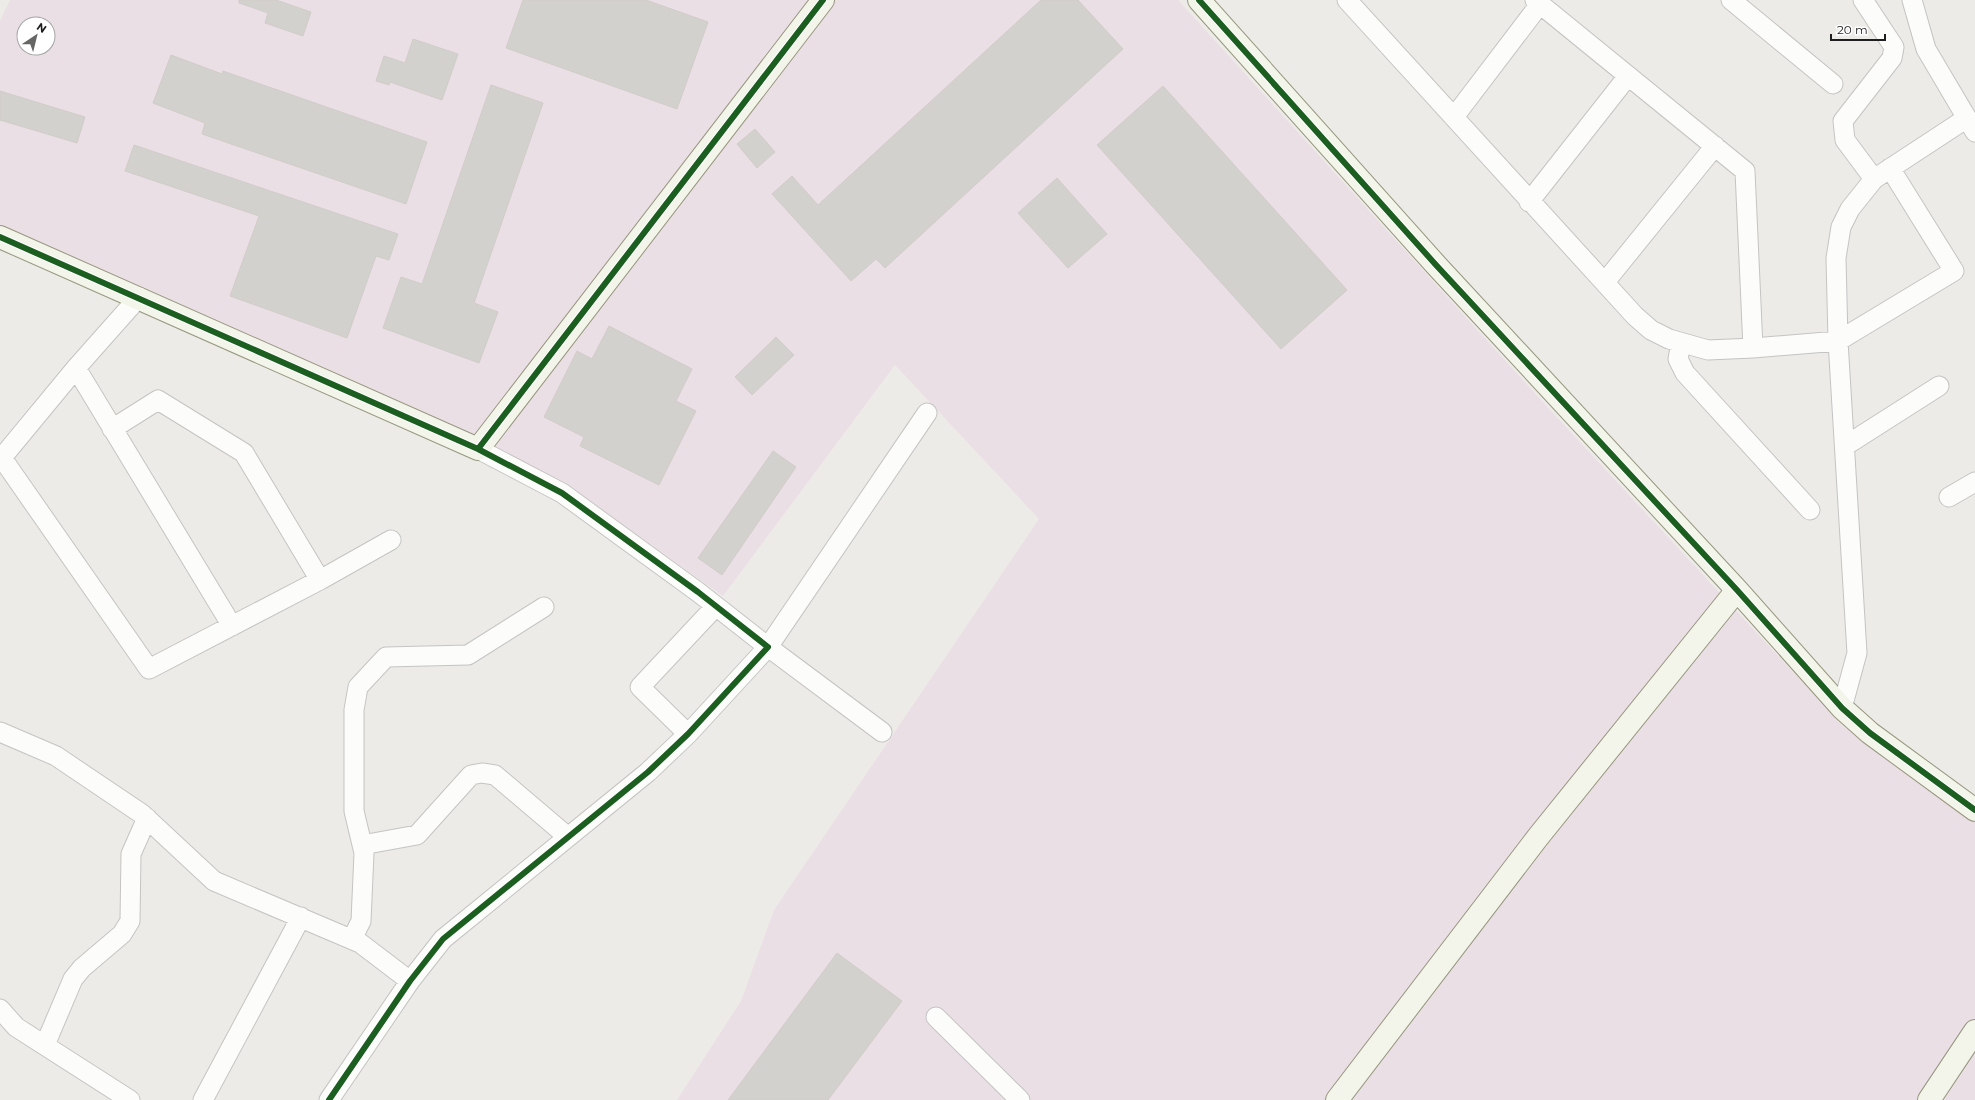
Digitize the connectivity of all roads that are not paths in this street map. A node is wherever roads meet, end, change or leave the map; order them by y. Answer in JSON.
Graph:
{"nodes":[{"id":1,"x":823,"y":0,"type":"edge"},
{"id":2,"x":1199,"y":0,"type":"edge"},
{"id":3,"x":1347,"y":0,"type":"edge"},
{"id":4,"x":1731,"y":0,"type":"edge"},
{"id":5,"x":1863,"y":0,"type":"edge"},
{"id":6,"x":1912,"y":0,"type":"edge"},
{"id":7,"x":1537,"y":2,"type":"edge"},
{"id":8,"x":1628,"y":76,"type":"junction"},
{"id":9,"x":1834,"y":84,"type":"dead end"},
{"id":10,"x":1454,"y":116,"type":"junction"},
{"id":11,"x":1971,"y":125,"type":"edge"},
{"id":12,"x":1715,"y":146,"type":"junction"},
{"id":13,"x":1890,"y":168,"type":"junction"},
{"id":14,"x":1874,"y":179,"type":"junction"},
{"id":15,"x":1529,"y":202,"type":"junction"},
{"id":16,"x":0,"y":237,"type":"edge"},
{"id":17,"x":1605,"y":282,"type":"junction"},
{"id":18,"x":139,"y":297,"type":"junction"},
{"id":19,"x":1838,"y":341,"type":"junction"},
{"id":20,"x":1681,"y":343,"type":"junction"},
{"id":21,"x":1753,"y":348,"type":"junction"},
{"id":22,"x":76,"y":368,"type":"junction"},
{"id":23,"x":1939,"y":386,"type":"dead end"},
{"id":24,"x":927,"y":413,"type":"dead end"},
{"id":25,"x":112,"y":429,"type":"junction"},
{"id":26,"x":1845,"y":446,"type":"junction"},
{"id":27,"x":478,"y":449,"type":"junction"},
{"id":28,"x":1,"y":459,"type":"edge"},
{"id":29,"x":1975,"y":482,"type":"edge"},
{"id":30,"x":1949,"y":496,"type":"dead end"},
{"id":31,"x":1810,"y":510,"type":"dead end"},
{"id":32,"x":391,"y":540,"type":"dead end"},
{"id":33,"x":320,"y":580,"type":"junction"},
{"id":34,"x":1737,"y":590,"type":"junction"},
{"id":35,"x":716,"y":606,"type":"junction"},
{"id":36,"x":544,"y":608,"type":"dead end"},
{"id":37,"x":232,"y":626,"type":"junction"},
{"id":38,"x":768,"y":647,"type":"junction"},
{"id":39,"x":1842,"y":708,"type":"junction"},
{"id":40,"x":0,"y":732,"type":"edge"},
{"id":41,"x":882,"y":732,"type":"dead end"},
{"id":42,"x":688,"y":734,"type":"junction"},
{"id":43,"x":1975,"y":810,"type":"edge"},
{"id":44,"x":147,"y":818,"type":"junction"},
{"id":45,"x":568,"y":837,"type":"junction"},
{"id":46,"x":362,"y":845,"type":"junction"},
{"id":47,"x":301,"y":917,"type":"junction"},
{"id":48,"x":352,"y":939,"type":"junction"},
{"id":49,"x":410,"y":981,"type":"junction"},
{"id":50,"x":0,"y":1009,"type":"edge"},
{"id":51,"x":936,"y":1017,"type":"dead end"},
{"id":52,"x":1975,"y":1031,"type":"edge"},
{"id":53,"x":45,"y":1045,"type":"junction"},
{"id":54,"x":130,"y":1100,"type":"edge"},
{"id":55,"x":203,"y":1100,"type":"edge"},
{"id":56,"x":329,"y":1100,"type":"edge"},
{"id":57,"x":1020,"y":1100,"type":"edge"},
{"id":58,"x":1337,"y":1100,"type":"edge"},
{"id":59,"x":1929,"y":1100,"type":"edge"}],
"edges":[{"from":1,"to":27,"type":"street"},
{"from":2,"to":34,"type":"street"},
{"from":3,"to":10,"type":"street"},
{"from":4,"to":9,"type":"street"},
{"from":5,"to":14,"type":"street"},
{"from":6,"to":11,"type":"street"},
{"from":7,"to":8,"type":"street"},
{"from":7,"to":10,"type":"street"},
{"from":8,"to":12,"type":"street"},
{"from":8,"to":15,"type":"street"},
{"from":10,"to":15,"type":"street"},
{"from":11,"to":13,"type":"street"},
{"from":12,"to":17,"type":"street"},
{"from":12,"to":21,"type":"street"},
{"from":13,"to":14,"type":"street"},
{"from":13,"to":19,"type":"street"},
{"from":14,"to":19,"type":"street"},
{"from":15,"to":17,"type":"street"},
{"from":16,"to":18,"type":"street"},
{"from":17,"to":20,"type":"street"},
{"from":18,"to":22,"type":"street"},
{"from":18,"to":27,"type":"street"},
{"from":19,"to":21,"type":"street"},
{"from":19,"to":26,"type":"street"},
{"from":20,"to":21,"type":"street"},
{"from":20,"to":31,"type":"street"},
{"from":22,"to":25,"type":"street"},
{"from":22,"to":28,"type":"street"},
{"from":23,"to":26,"type":"street"},
{"from":24,"to":38,"type":"street"},
{"from":25,"to":33,"type":"street"},
{"from":25,"to":37,"type":"street"},
{"from":26,"to":39,"type":"street"},
{"from":27,"to":35,"type":"street"},
{"from":28,"to":37,"type":"street"},
{"from":29,"to":30,"type":"street"},
{"from":32,"to":33,"type":"street"},
{"from":33,"to":37,"type":"street"},
{"from":34,"to":39,"type":"street"},
{"from":34,"to":58,"type":"street"},
{"from":35,"to":38,"type":"street"},
{"from":35,"to":42,"type":"street"},
{"from":36,"to":46,"type":"street"},
{"from":38,"to":41,"type":"street"},
{"from":38,"to":42,"type":"street"},
{"from":39,"to":43,"type":"street"},
{"from":40,"to":44,"type":"street"},
{"from":42,"to":45,"type":"street"},
{"from":44,"to":47,"type":"street"},
{"from":44,"to":53,"type":"street"},
{"from":45,"to":46,"type":"street"},
{"from":45,"to":49,"type":"street"},
{"from":46,"to":48,"type":"street"},
{"from":47,"to":48,"type":"street"},
{"from":47,"to":55,"type":"street"},
{"from":48,"to":49,"type":"street"},
{"from":49,"to":56,"type":"street"},
{"from":50,"to":53,"type":"street"},
{"from":51,"to":57,"type":"street"},
{"from":52,"to":59,"type":"street"},
{"from":53,"to":54,"type":"street"}]}
